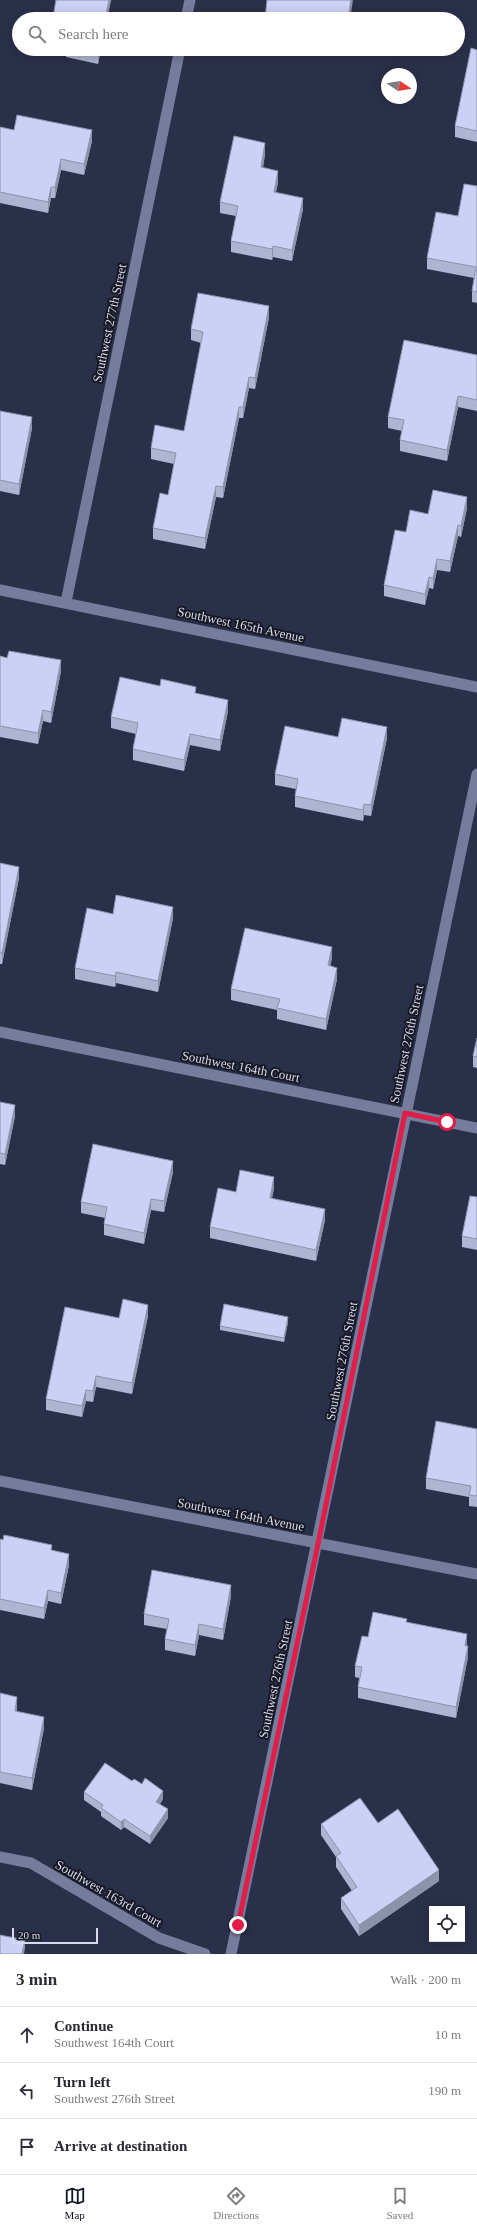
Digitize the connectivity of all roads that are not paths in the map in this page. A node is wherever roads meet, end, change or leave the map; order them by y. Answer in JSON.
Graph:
{"nodes":[{"id":1,"x":190,"y":0,"type":"edge"},
{"id":2,"x":187,"y":12,"type":"edge"},
{"id":3,"x":179,"y":56,"type":"edge"},
{"id":4,"x":0,"y":590,"type":"edge"},
{"id":5,"x":66,"y":602,"type":"junction"},
{"id":6,"x":477,"y":686,"type":"edge"},
{"id":7,"x":477,"y":774,"type":"edge"},
{"id":8,"x":0,"y":1032,"type":"edge"},
{"id":9,"x":405,"y":1113,"type":"junction"},
{"id":10,"x":477,"y":1128,"type":"edge"},
{"id":11,"x":0,"y":1480,"type":"edge"},
{"id":12,"x":318,"y":1544,"type":"junction"},
{"id":13,"x":477,"y":1574,"type":"edge"},
{"id":14,"x":0,"y":1858,"type":"edge"},
{"id":15,"x":205,"y":1954,"type":"edge"},
{"id":16,"x":232,"y":1954,"type":"edge"}],
"edges":[{"from":1,"to":2,"type":"street"},
{"from":3,"to":5,"type":"street","name":"Southwest 277th Street"},
{"from":4,"to":5,"type":"street","name":"Southwest 165th Avenue"},
{"from":5,"to":6,"type":"street","name":"Southwest 165th Avenue"},
{"from":7,"to":9,"type":"street","name":"Southwest 276th Street"},
{"from":8,"to":9,"type":"street","name":"Southwest 164th Court"},
{"from":9,"to":10,"type":"street","name":"Southwest 164th Court"},
{"from":9,"to":12,"type":"street","name":"Southwest 276th Street"},
{"from":11,"to":12,"type":"street","name":"Southwest 164th Avenue"},
{"from":12,"to":13,"type":"street","name":"Southwest 164th Avenue"},
{"from":12,"to":16,"type":"street","name":"Southwest 276th Street"},
{"from":14,"to":15,"type":"street","name":"Southwest 163rd Court"}]}
